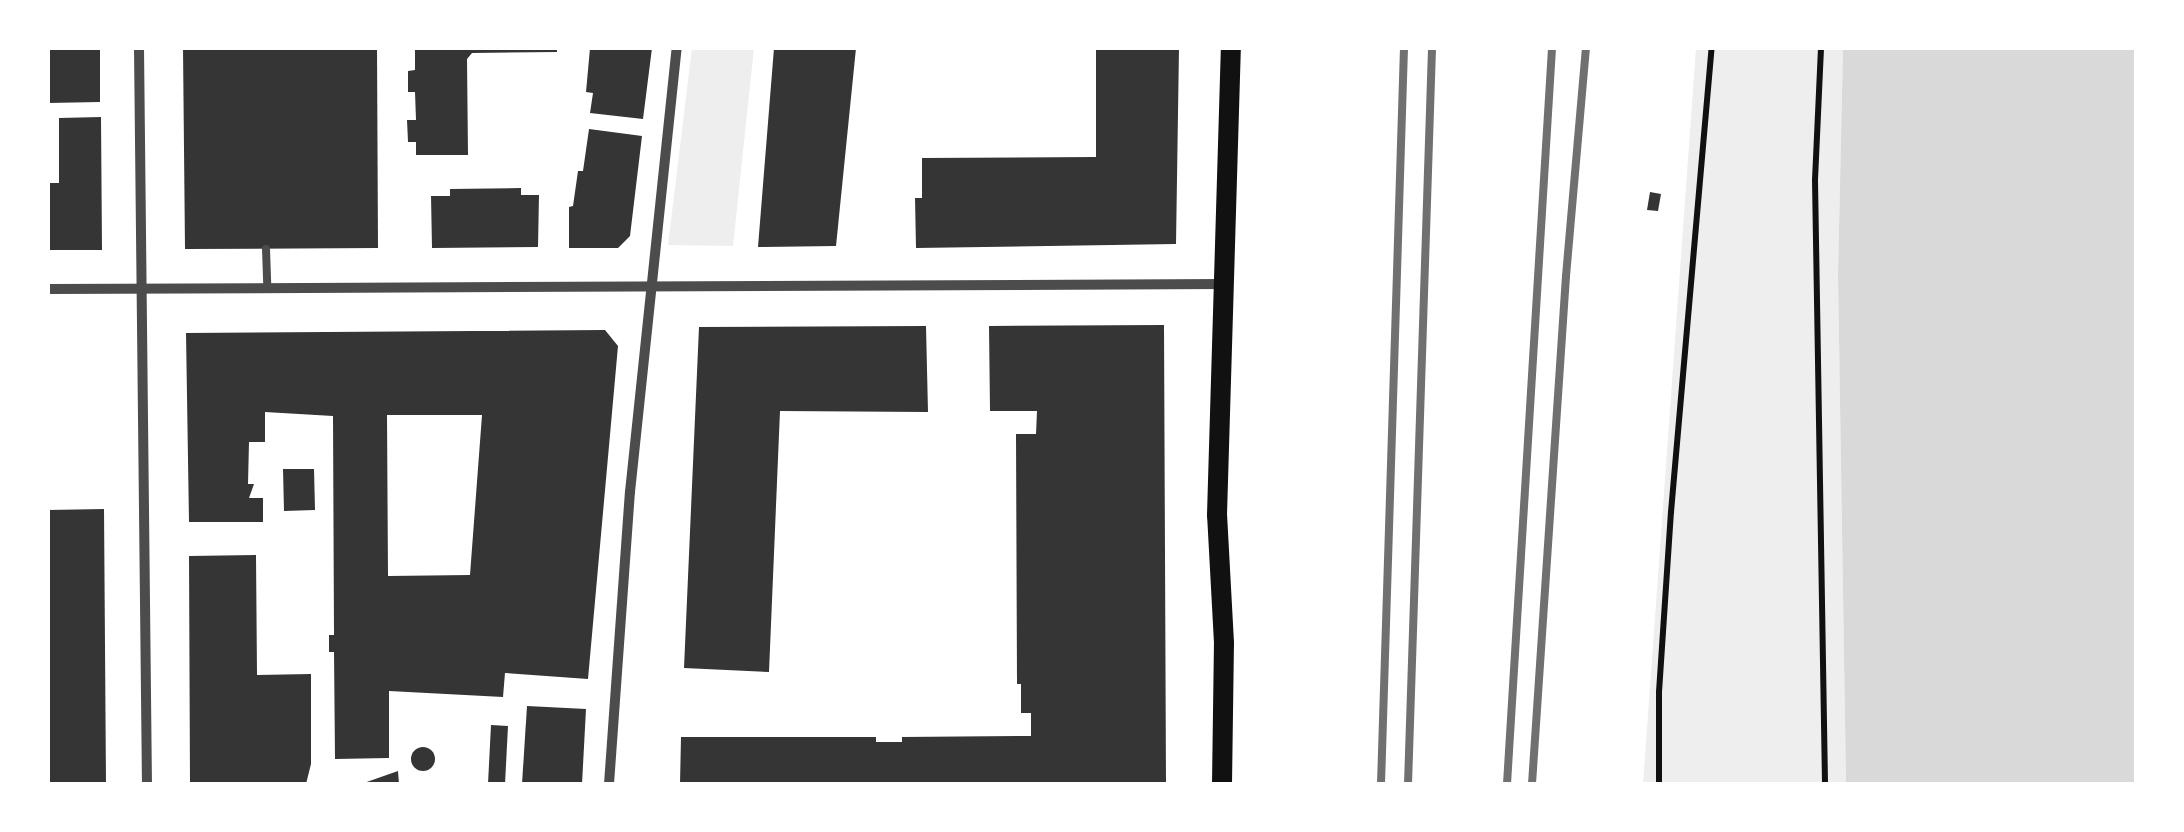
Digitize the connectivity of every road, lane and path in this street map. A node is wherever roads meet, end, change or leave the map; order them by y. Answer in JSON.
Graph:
{"nodes":[{"id":1,"x":139,"y":48,"type":"edge"},
{"id":2,"x":678,"y":48,"type":"edge"},
{"id":3,"x":1231,"y":48,"type":"edge"},
{"id":4,"x":1712,"y":48,"type":"edge"},
{"id":5,"x":1821,"y":48,"type":"edge"},
{"id":6,"x":266,"y":249,"type":"dead end"},
{"id":7,"x":1223,"y":284,"type":"junction"},
{"id":8,"x":650,"y":285,"type":"junction"},
{"id":9,"x":266,"y":287,"type":"junction"},
{"id":10,"x":144,"y":288,"type":"junction"},
{"id":11,"x":48,"y":289,"type":"edge"},
{"id":12,"x":147,"y":784,"type":"edge"},
{"id":13,"x":610,"y":784,"type":"edge"},
{"id":14,"x":1222,"y":784,"type":"edge"},
{"id":15,"x":1659,"y":784,"type":"edge"},
{"id":16,"x":1825,"y":784,"type":"edge"}],
"edges":[{"from":1,"to":10,"type":"street"},
{"from":2,"to":8,"type":"street"},
{"from":3,"to":7,"type":"main road"},
{"from":4,"to":15,"type":"path"},
{"from":5,"to":16,"type":"path"},
{"from":6,"to":9,"type":"lane"},
{"from":7,"to":8,"type":"street"},
{"from":7,"to":14,"type":"main road"},
{"from":8,"to":9,"type":"street"},
{"from":8,"to":13,"type":"street"},
{"from":9,"to":10,"type":"street"},
{"from":10,"to":11,"type":"street"},
{"from":10,"to":12,"type":"street"}]}
